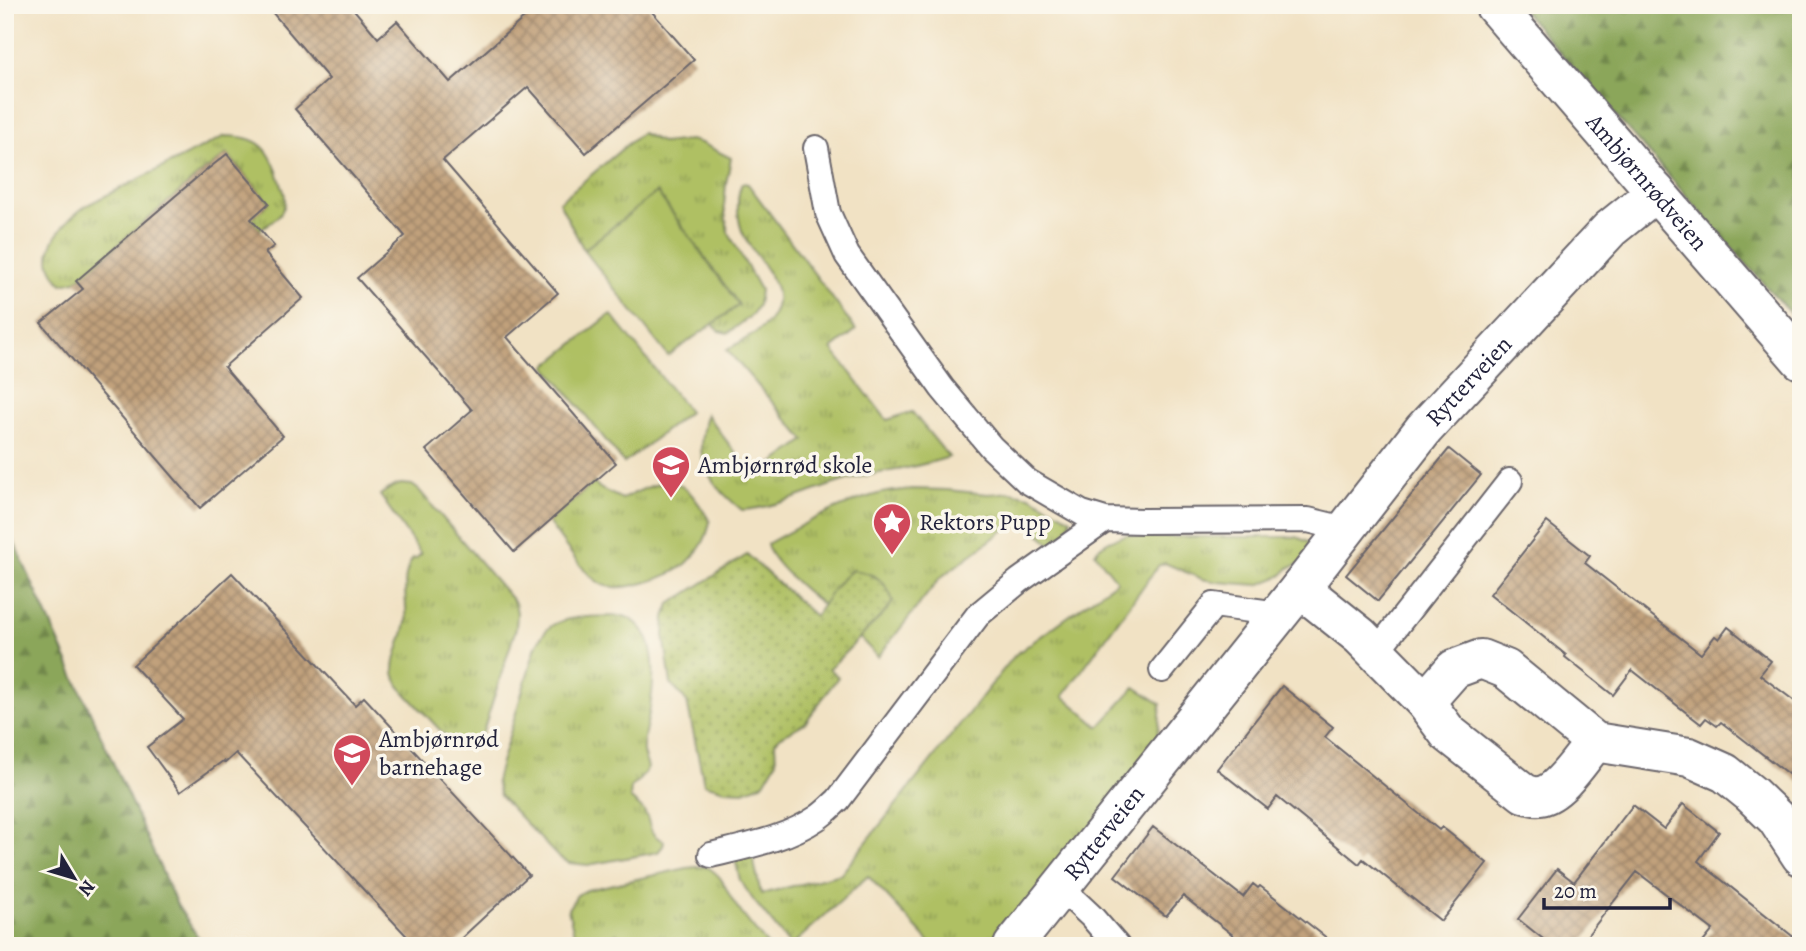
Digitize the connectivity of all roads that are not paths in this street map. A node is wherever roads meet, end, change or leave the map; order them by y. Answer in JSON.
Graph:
{"nodes":[{"id":1,"x":1494,"y":5,"type":"edge"},
{"id":2,"x":816,"y":148,"type":"dead end"},
{"id":3,"x":1656,"y":192,"type":"junction"},
{"id":4,"x":1801,"y":360,"type":"edge"},
{"id":5,"x":1510,"y":481,"type":"dead end"},
{"id":6,"x":1105,"y":520,"type":"junction"},
{"id":7,"x":1345,"y":529,"type":"junction"},
{"id":8,"x":1289,"y":601,"type":"junction"},
{"id":9,"x":1376,"y":652,"type":"junction"},
{"id":10,"x":1162,"y":670,"type":"dead end"},
{"id":11,"x":1425,"y":702,"type":"junction"},
{"id":12,"x":1595,"y":742,"type":"junction"},
{"id":13,"x":711,"y":855,"type":"dead end"},
{"id":14,"x":1801,"y":856,"type":"edge"},
{"id":15,"x":1060,"y":887,"type":"junction"},
{"id":16,"x":1013,"y":946,"type":"edge"},
{"id":17,"x":1117,"y":946,"type":"edge"}],
"edges":[{"from":1,"to":3,"type":"street","name":"Ambjørnrødveien"},
{"from":2,"to":6,"type":"lane"},
{"from":3,"to":4,"type":"street","name":"Ambjørnrødveien"},
{"from":3,"to":7,"type":"street","name":"Rytterveien"},
{"from":5,"to":9,"type":"lane"},
{"from":6,"to":7,"type":"lane"},
{"from":6,"to":13,"type":"lane"},
{"from":7,"to":8,"type":"street","name":"Rytterveien"},
{"from":8,"to":9,"type":"street"},
{"from":8,"to":10,"type":"lane"},
{"from":8,"to":15,"type":"street","name":"Rytterveien"},
{"from":9,"to":11,"type":"street"},
{"from":11,"to":12,"type":"street"},
{"from":11,"to":12,"type":"street"},
{"from":12,"to":14,"type":"street"},
{"from":15,"to":16,"type":"street","name":"Rytterveien"},
{"from":15,"to":17,"type":"lane"}]}
